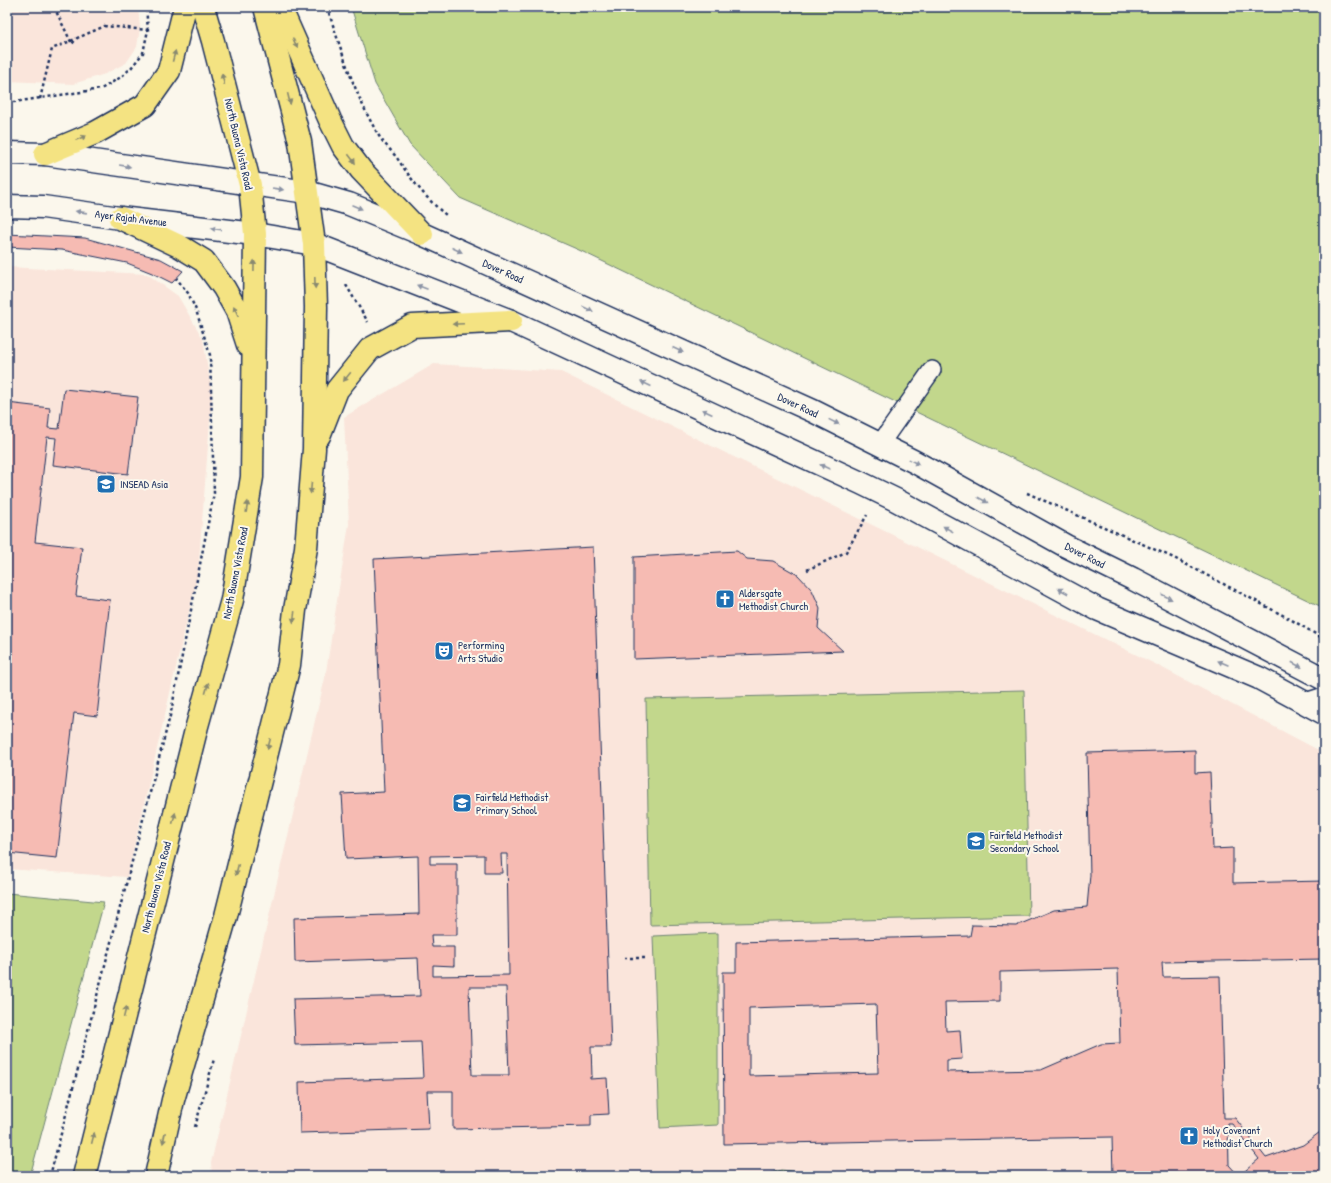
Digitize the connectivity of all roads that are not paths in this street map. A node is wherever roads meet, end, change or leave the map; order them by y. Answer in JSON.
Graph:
{"nodes":[{"id":1,"x":185,"y":7,"type":"edge"},
{"id":2,"x":203,"y":7,"type":"edge"},
{"id":3,"x":265,"y":7,"type":"edge"},
{"id":4,"x":280,"y":7,"type":"edge"},
{"id":5,"x":7,"y":153,"type":"edge"},
{"id":6,"x":45,"y":154,"type":"junction"},
{"id":7,"x":250,"y":185,"type":"junction"},
{"id":8,"x":306,"y":192,"type":"junction"},
{"id":9,"x":7,"y":206,"type":"edge"},
{"id":10,"x":120,"y":218,"type":"junction"},
{"id":11,"x":255,"y":234,"type":"junction"},
{"id":12,"x":422,"y":234,"type":"junction"},
{"id":13,"x":314,"y":244,"type":"junction"},
{"id":14,"x":511,"y":321,"type":"junction"},
{"id":15,"x":253,"y":361,"type":"junction"},
{"id":16,"x":932,"y":370,"type":"dead end"},
{"id":17,"x":880,"y":444,"type":"junction"},
{"id":18,"x":314,"y":449,"type":"junction"},
{"id":19,"x":1324,"y":679,"type":"edge"},
{"id":20,"x":1314,"y":699,"type":"edge"},
{"id":21,"x":1324,"y":713,"type":"edge"},
{"id":22,"x":84,"y":1176,"type":"edge"},
{"id":23,"x":156,"y":1176,"type":"edge"}],
"edges":[{"from":6,"to":1,"type":"main road","one_way":true},
{"from":7,"to":2,"type":"main road","name":"North Buona Vista Road","one_way":true},
{"from":3,"to":8,"type":"main road","one_way":true},
{"from":4,"to":12,"type":"main road","one_way":true},
{"from":5,"to":6,"type":"street"},
{"from":6,"to":7,"type":"street","one_way":true},
{"from":7,"to":8,"type":"street","name":"Dover Road","one_way":true},
{"from":7,"to":11,"type":"main road","name":"North Buona Vista Road"},
{"from":8,"to":12,"type":"street","name":"Dover Road","one_way":true},
{"from":8,"to":13,"type":"main road"},
{"from":10,"to":9,"type":"street","name":"Ayer Rajah Avenue","one_way":true},
{"from":11,"to":10,"type":"street","name":"Ayer Rajah Avenue","one_way":true},
{"from":15,"to":10,"type":"main road","one_way":true},
{"from":11,"to":13,"type":"street"},
{"from":15,"to":11,"type":"main road","name":"North Buona Vista Road","one_way":true},
{"from":12,"to":17,"type":"street","name":"Dover Road","one_way":true},
{"from":14,"to":13,"type":"street","one_way":true},
{"from":13,"to":18,"type":"main road","one_way":true},
{"from":14,"to":18,"type":"main road","one_way":true},
{"from":20,"to":14,"type":"street","one_way":true},
{"from":22,"to":15,"type":"main road","name":"North Buona Vista Road","one_way":true},
{"from":16,"to":17,"type":"lane"},
{"from":17,"to":19,"type":"street","name":"Dover Road","one_way":true},
{"from":18,"to":23,"type":"main road","one_way":true},
{"from":20,"to":21,"type":"street"}]}
